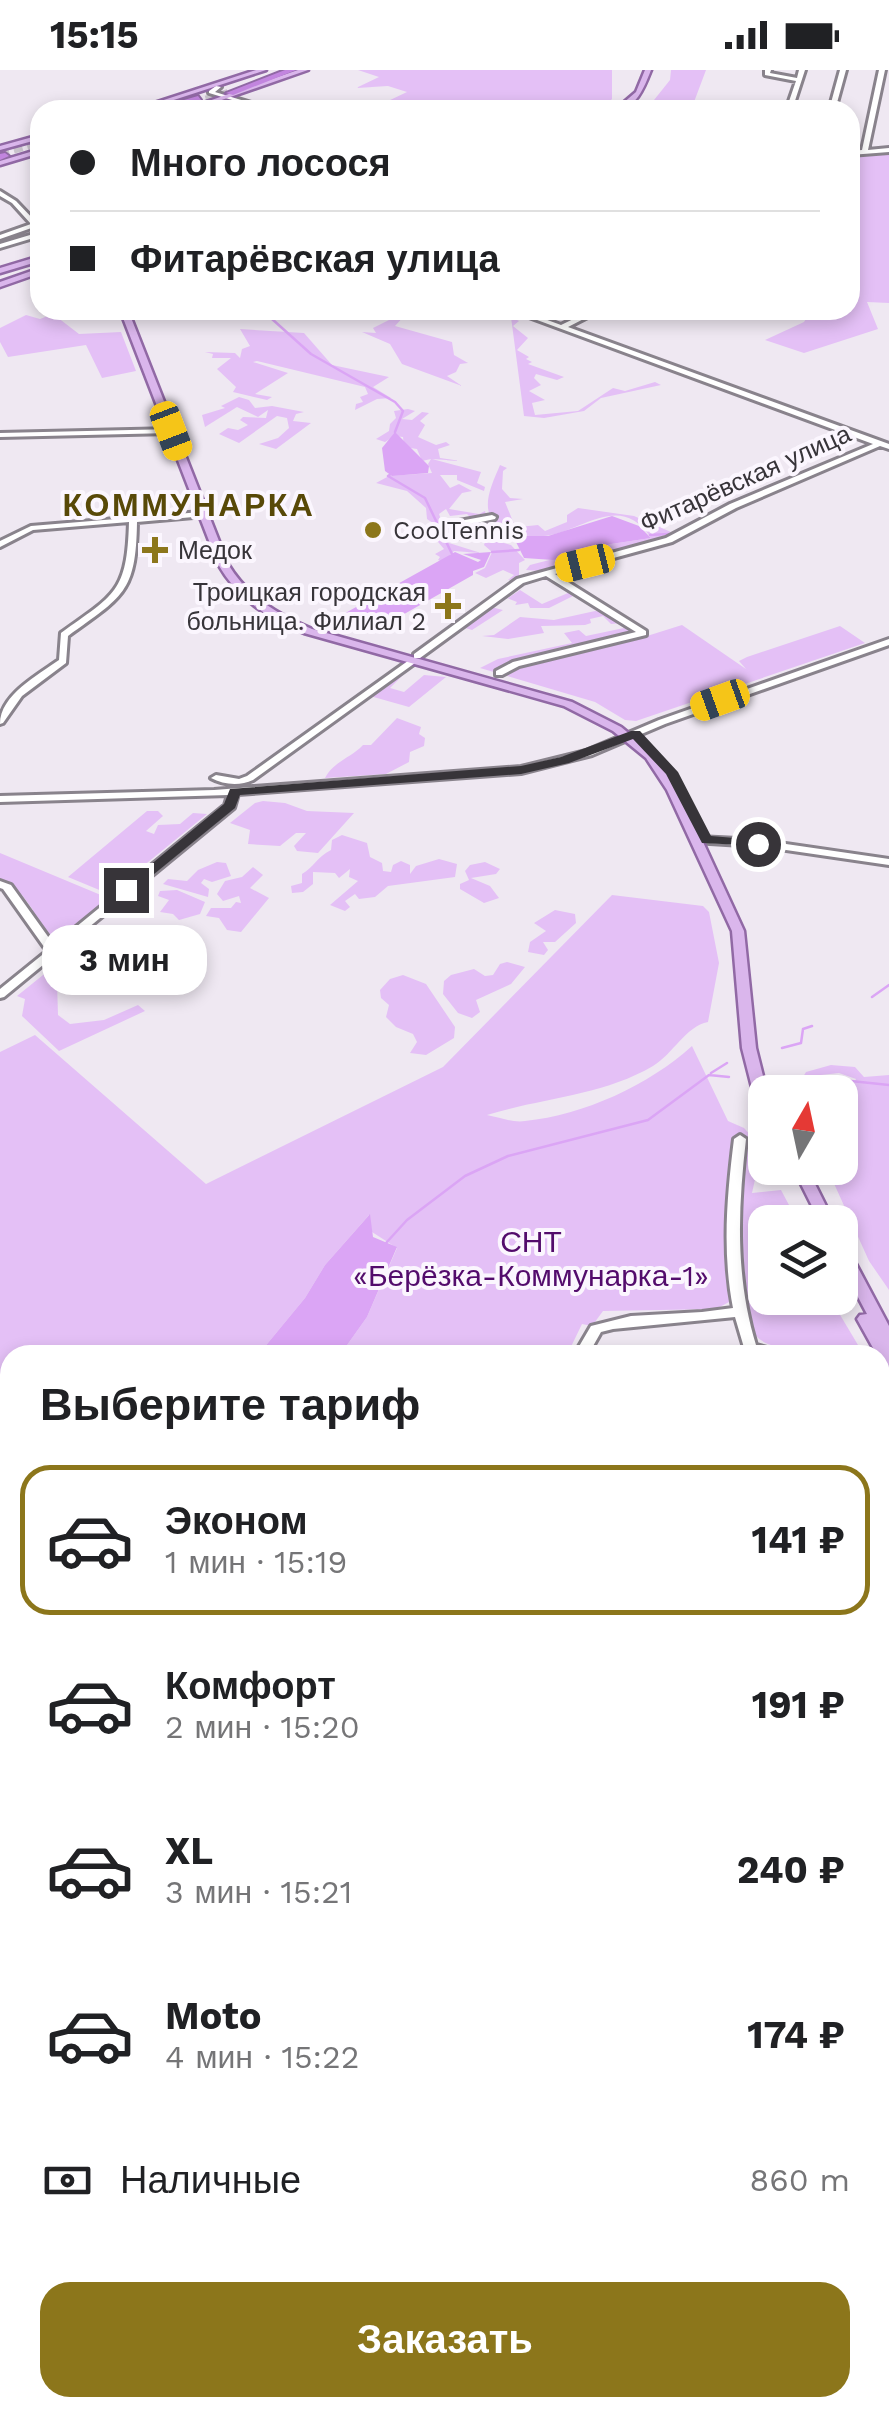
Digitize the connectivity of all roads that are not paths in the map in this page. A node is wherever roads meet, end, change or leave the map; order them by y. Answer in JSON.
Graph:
{"nodes":[{"id":1,"x":263,"y":70,"type":"edge"},
{"id":2,"x":278,"y":70,"type":"edge"},
{"id":3,"x":292,"y":70,"type":"edge"},
{"id":4,"x":305,"y":70,"type":"edge"},
{"id":5,"x":648,"y":70,"type":"edge"},
{"id":6,"x":658,"y":70,"type":"edge"},
{"id":7,"x":768,"y":70,"type":"edge"},
{"id":8,"x":802,"y":70,"type":"edge"},
{"id":9,"x":843,"y":70,"type":"edge"},
{"id":10,"x":882,"y":70,"type":"edge"},
{"id":11,"x":800,"y":80,"type":"junction"},
{"id":12,"x":224,"y":92,"type":"junction"},
{"id":13,"x":201,"y":99,"type":"junction"},
{"id":14,"x":195,"y":100,"type":"edge"},
{"id":15,"x":197,"y":100,"type":"edge"},
{"id":16,"x":245,"y":100,"type":"edge"},
{"id":17,"x":631,"y":100,"type":"edge"},
{"id":18,"x":641,"y":100,"type":"edge"},
{"id":19,"x":793,"y":100,"type":"edge"},
{"id":20,"x":835,"y":100,"type":"edge"},
{"id":21,"x":30,"y":150,"type":"edge"},
{"id":22,"x":889,"y":150,"type":"edge"},
{"id":23,"x":2,"y":152,"type":"edge"},
{"id":24,"x":30,"y":152,"type":"edge"},
{"id":25,"x":30,"y":152,"type":"edge"},
{"id":26,"x":30,"y":152,"type":"edge"},
{"id":27,"x":860,"y":152,"type":"edge"},
{"id":28,"x":865,"y":152,"type":"junction"},
{"id":29,"x":0,"y":193,"type":"edge"},
{"id":30,"x":30,"y":219,"type":"edge"},
{"id":31,"x":30,"y":227,"type":"edge"},
{"id":32,"x":3,"y":234,"type":"edge"},
{"id":33,"x":30,"y":237,"type":"edge"},
{"id":34,"x":0,"y":246,"type":"edge"},
{"id":35,"x":30,"y":267,"type":"edge"},
{"id":36,"x":0,"y":278,"type":"edge"},
{"id":37,"x":128,"y":320,"type":"edge"},
{"id":38,"x":136,"y":320,"type":"edge"},
{"id":39,"x":540,"y":320,"type":"edge"},
{"id":40,"x":577,"y":320,"type":"edge"},
{"id":41,"x":561,"y":328,"type":"junction"},
{"id":42,"x":171,"y":431,"type":"junction"},
{"id":43,"x":0,"y":435,"type":"edge"},
{"id":44,"x":884,"y":445,"type":"edge"},
{"id":45,"x":207,"y":513,"type":"junction"},
{"id":46,"x":492,"y":517,"type":"dead end"},
{"id":47,"x":134,"y":520,"type":"junction"},
{"id":48,"x":462,"y":536,"type":"dead end"},
{"id":49,"x":0,"y":544,"type":"edge"},
{"id":50,"x":548,"y":573,"type":"junction"},
{"id":51,"x":889,"y":642,"type":"edge"},
{"id":52,"x":414,"y":658,"type":"junction"},
{"id":53,"x":498,"y":673,"type":"dead end"},
{"id":54,"x":0,"y":722,"type":"edge"},
{"id":55,"x":632,"y":736,"type":"junction"},
{"id":56,"x":216,"y":778,"type":"dead end"},
{"id":57,"x":234,"y":792,"type":"junction"},
{"id":58,"x":0,"y":799,"type":"edge"},
{"id":59,"x":702,"y":840,"type":"junction"},
{"id":60,"x":889,"y":862,"type":"edge"},
{"id":61,"x":0,"y":884,"type":"edge"},
{"id":62,"x":53,"y":952,"type":"junction"},
{"id":63,"x":0,"y":995,"type":"edge"},
{"id":64,"x":756,"y":1075,"type":"edge"},
{"id":65,"x":764,"y":1075,"type":"edge"},
{"id":66,"x":740,"y":1139,"type":"dead end"},
{"id":67,"x":858,"y":1283,"type":"edge"},
{"id":68,"x":858,"y":1304,"type":"edge"},
{"id":69,"x":738,"y":1312,"type":"junction"},
{"id":70,"x":889,"y":1341,"type":"edge"},
{"id":71,"x":587,"y":1345,"type":"edge"},
{"id":72,"x":749,"y":1345,"type":"edge"},
{"id":73,"x":880,"y":1345,"type":"edge"}],
"edges":[{"from":1,"to":12,"type":"main road"},
{"from":2,"to":12,"type":"highway"},
{"from":3,"to":12,"type":"highway"},
{"from":4,"to":12,"type":"main road"},
{"from":5,"to":17,"type":"main road"},
{"from":6,"to":18,"type":"main road"},
{"from":7,"to":11,"type":"street"},
{"from":8,"to":11,"type":"street"},
{"from":9,"to":20,"type":"street"},
{"from":10,"to":28,"type":"street"},
{"from":11,"to":19,"type":"street"},
{"from":12,"to":13,"type":"main road"},
{"from":12,"to":13,"type":"main road"},
{"from":12,"to":16,"type":"street"},
{"from":13,"to":14,"type":"main road"},
{"from":13,"to":15,"type":"highway"},
{"from":21,"to":23,"type":"main road"},
{"from":22,"to":28,"type":"street"},
{"from":23,"to":24,"type":"main road"},
{"from":23,"to":25,"type":"main road"},
{"from":23,"to":26,"type":"main road"},
{"from":27,"to":28,"type":"street"},
{"from":29,"to":30,"type":"street"},
{"from":31,"to":32,"type":"street"},
{"from":33,"to":34,"type":"street"},
{"from":35,"to":36,"type":"main road"},
{"from":37,"to":42,"type":"main road"},
{"from":38,"to":45,"type":"main road"},
{"from":39,"to":41,"type":"street"},
{"from":40,"to":41,"type":"street"},
{"from":41,"to":44,"type":"street"},
{"from":42,"to":43,"type":"street"},
{"from":42,"to":45,"type":"main road"},
{"from":44,"to":50,"type":"street","name":"Фитарёвская улица"},
{"from":45,"to":47,"type":"street"},
{"from":45,"to":52,"type":"main road"},
{"from":46,"to":48,"type":"street"},
{"from":47,"to":49,"type":"street"},
{"from":47,"to":54,"type":"street"},
{"from":50,"to":52,"type":"street","name":"Фитарёвская улица"},
{"from":50,"to":53,"type":"street"},
{"from":51,"to":55,"type":"street"},
{"from":52,"to":55,"type":"main road"},
{"from":52,"to":56,"type":"street","name":"Фитарёвская улица"},
{"from":55,"to":57,"type":"street"},
{"from":55,"to":59,"type":"main road"},
{"from":57,"to":58,"type":"street"},
{"from":57,"to":62,"type":"street"},
{"from":59,"to":60,"type":"street"},
{"from":59,"to":64,"type":"main road"},
{"from":59,"to":65,"type":"main road"},
{"from":61,"to":62,"type":"street"},
{"from":62,"to":63,"type":"street"},
{"from":66,"to":69,"type":"street"},
{"from":67,"to":70,"type":"main road"},
{"from":68,"to":73,"type":"main road"},
{"from":69,"to":71,"type":"street"},
{"from":69,"to":72,"type":"street"}]}
